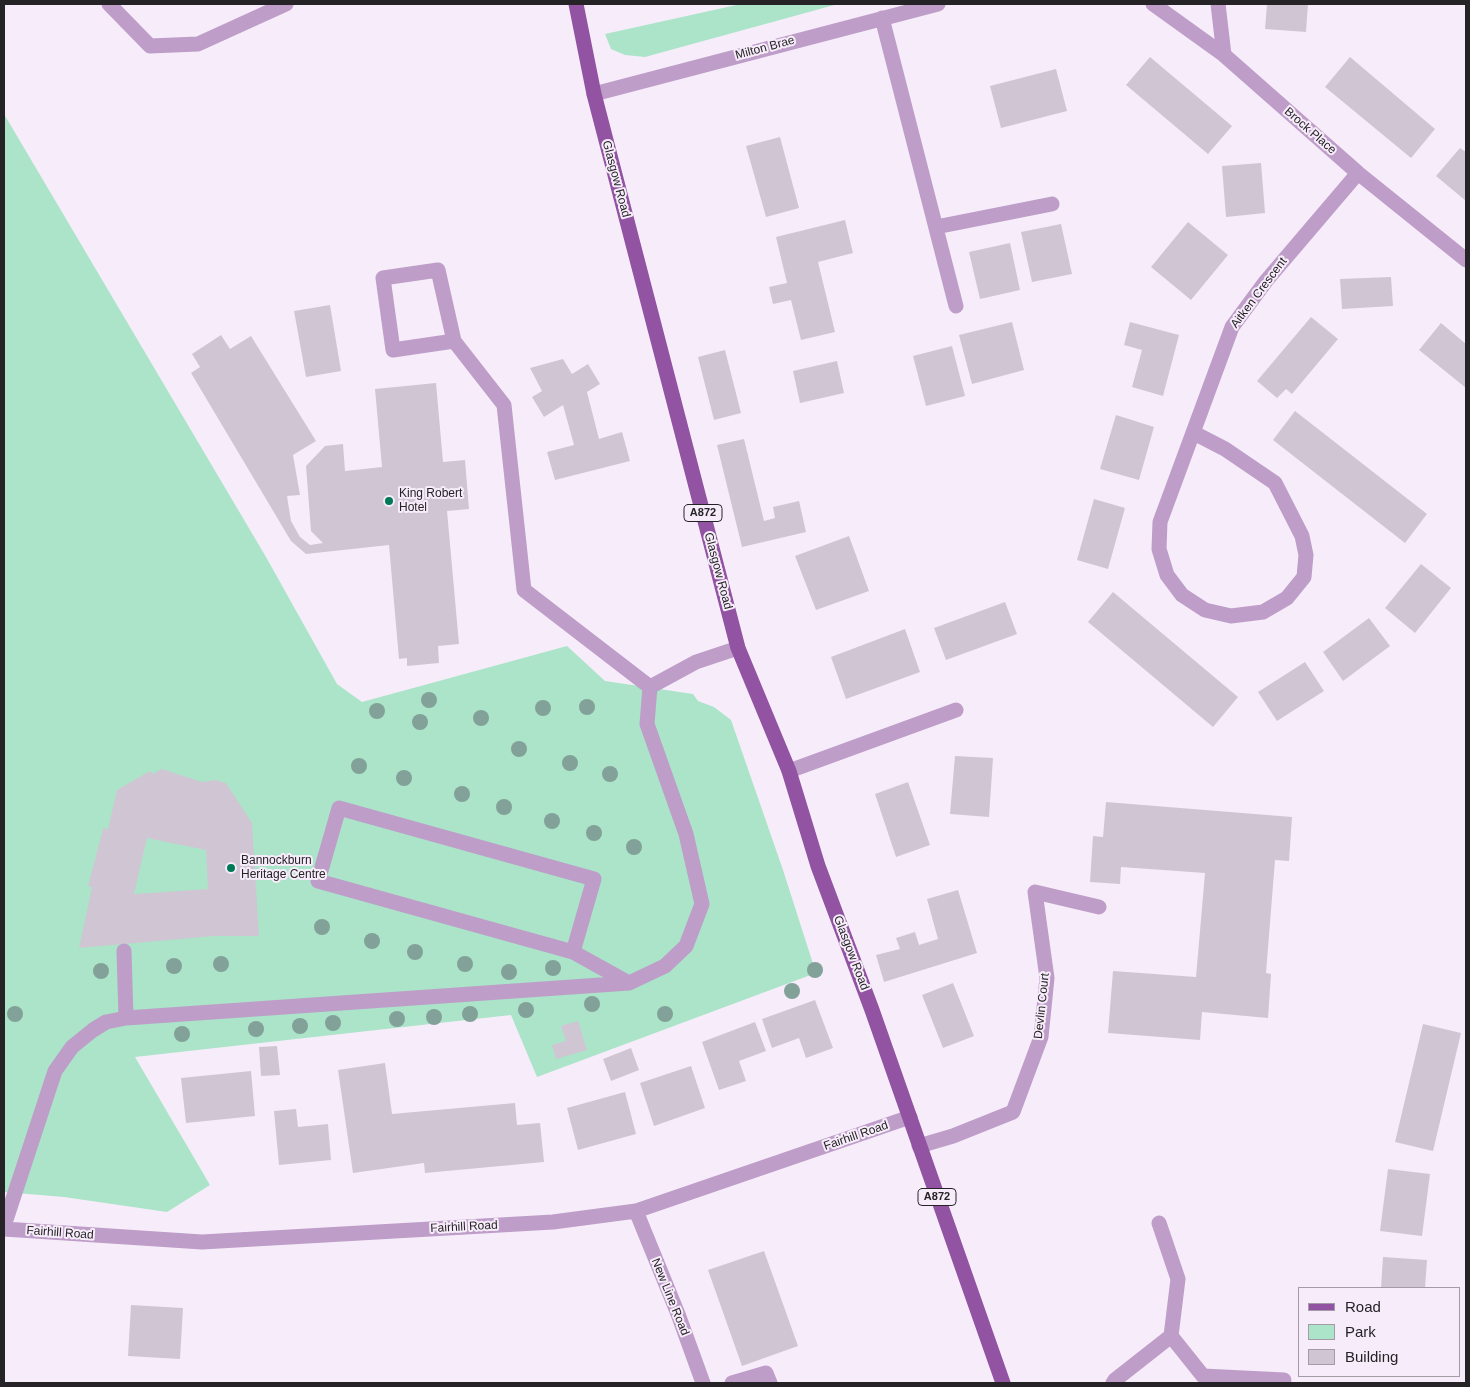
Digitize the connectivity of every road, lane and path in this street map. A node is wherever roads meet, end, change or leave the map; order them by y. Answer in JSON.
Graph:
{"nodes":[{"id":1,"x":109,"y":4,"type":"edge"},
{"id":2,"x":286,"y":4,"type":"edge"},
{"id":3,"x":576,"y":4,"type":"edge"},
{"id":4,"x":938,"y":4,"type":"edge"},
{"id":5,"x":1153,"y":4,"type":"edge"},
{"id":6,"x":1218,"y":4,"type":"edge"},
{"id":7,"x":882,"y":18,"type":"junction"},
{"id":8,"x":1224,"y":55,"type":"junction"},
{"id":9,"x":594,"y":94,"type":"junction"},
{"id":10,"x":1358,"y":173,"type":"junction"},
{"id":11,"x":1052,"y":204,"type":"dead end"},
{"id":12,"x":936,"y":227,"type":"junction"},
{"id":13,"x":1466,"y":260,"type":"edge"},
{"id":14,"x":956,"y":306,"type":"dead end"},
{"id":15,"x":454,"y":342,"type":"junction"},
{"id":16,"x":1194,"y":433,"type":"junction"},
{"id":17,"x":738,"y":648,"type":"junction"},
{"id":18,"x":650,"y":687,"type":"junction"},
{"id":19,"x":956,"y":710,"type":"dead end"},
{"id":20,"x":789,"y":771,"type":"junction"},
{"id":21,"x":1099,"y":907,"type":"dead end"},
{"id":22,"x":124,"y":951,"type":"dead end"},
{"id":23,"x":573,"y":952,"type":"junction"},
{"id":24,"x":629,"y":983,"type":"junction"},
{"id":25,"x":126,"y":1018,"type":"junction"},
{"id":26,"x":910,"y":1117,"type":"junction"},
{"id":27,"x":919,"y":1146,"type":"junction"},
{"id":28,"x":636,"y":1211,"type":"junction"},
{"id":29,"x":1159,"y":1223,"type":"dead end"},
{"id":30,"x":4,"y":1228,"type":"edge"},
{"id":31,"x":1171,"y":1336,"type":"junction"},
{"id":32,"x":1284,"y":1380,"type":"dead end"},
{"id":33,"x":703,"y":1383,"type":"edge"},
{"id":34,"x":732,"y":1383,"type":"edge"},
{"id":35,"x":770,"y":1383,"type":"edge"},
{"id":36,"x":1003,"y":1383,"type":"edge"},
{"id":37,"x":1113,"y":1383,"type":"edge"}],
"edges":[{"from":1,"to":2,"type":"street"},
{"from":3,"to":9,"type":"main road","name":"Glasgow Road","number":"A872"},
{"from":4,"to":7,"type":"street","name":"Milton Brae"},
{"from":5,"to":8,"type":"street","name":"Brock Place"},
{"from":6,"to":8,"type":"street"},
{"from":7,"to":9,"type":"street","name":"Milton Brae"},
{"from":7,"to":12,"type":"street"},
{"from":8,"to":10,"type":"street","name":"Brock Place"},
{"from":9,"to":17,"type":"main road","name":"Glasgow Road","number":"A872"},
{"from":10,"to":13,"type":"street","name":"Brock Place"},
{"from":10,"to":16,"type":"street","name":"Aitken Crescent"},
{"from":11,"to":12,"type":"street"},
{"from":12,"to":14,"type":"street"},
{"from":15,"to":15,"type":"street"},
{"from":15,"to":18,"type":"street"},
{"from":16,"to":16,"type":"street","name":"Aitken Crescent"},
{"from":17,"to":18,"type":"street"},
{"from":17,"to":20,"type":"main road","name":"Glasgow Road","number":"A872"},
{"from":18,"to":24,"type":"street"},
{"from":19,"to":20,"type":"street"},
{"from":20,"to":26,"type":"main road","name":"Glasgow Road","number":"A872"},
{"from":21,"to":27,"type":"street","name":"Devlin Court"},
{"from":22,"to":25,"type":"street"},
{"from":23,"to":23,"type":"street"},
{"from":23,"to":24,"type":"street"},
{"from":24,"to":25,"type":"street"},
{"from":25,"to":30,"type":"street"},
{"from":26,"to":27,"type":"main road","number":"A872"},
{"from":26,"to":28,"type":"street","name":"Fairhill Road"},
{"from":27,"to":36,"type":"main road","number":"A872"},
{"from":28,"to":30,"type":"street","name":"Fairhill Road"},
{"from":28,"to":33,"type":"street","name":"New Line Road"},
{"from":29,"to":31,"type":"street"},
{"from":31,"to":32,"type":"street"},
{"from":31,"to":37,"type":"street"},
{"from":34,"to":35,"type":"street"}]}
